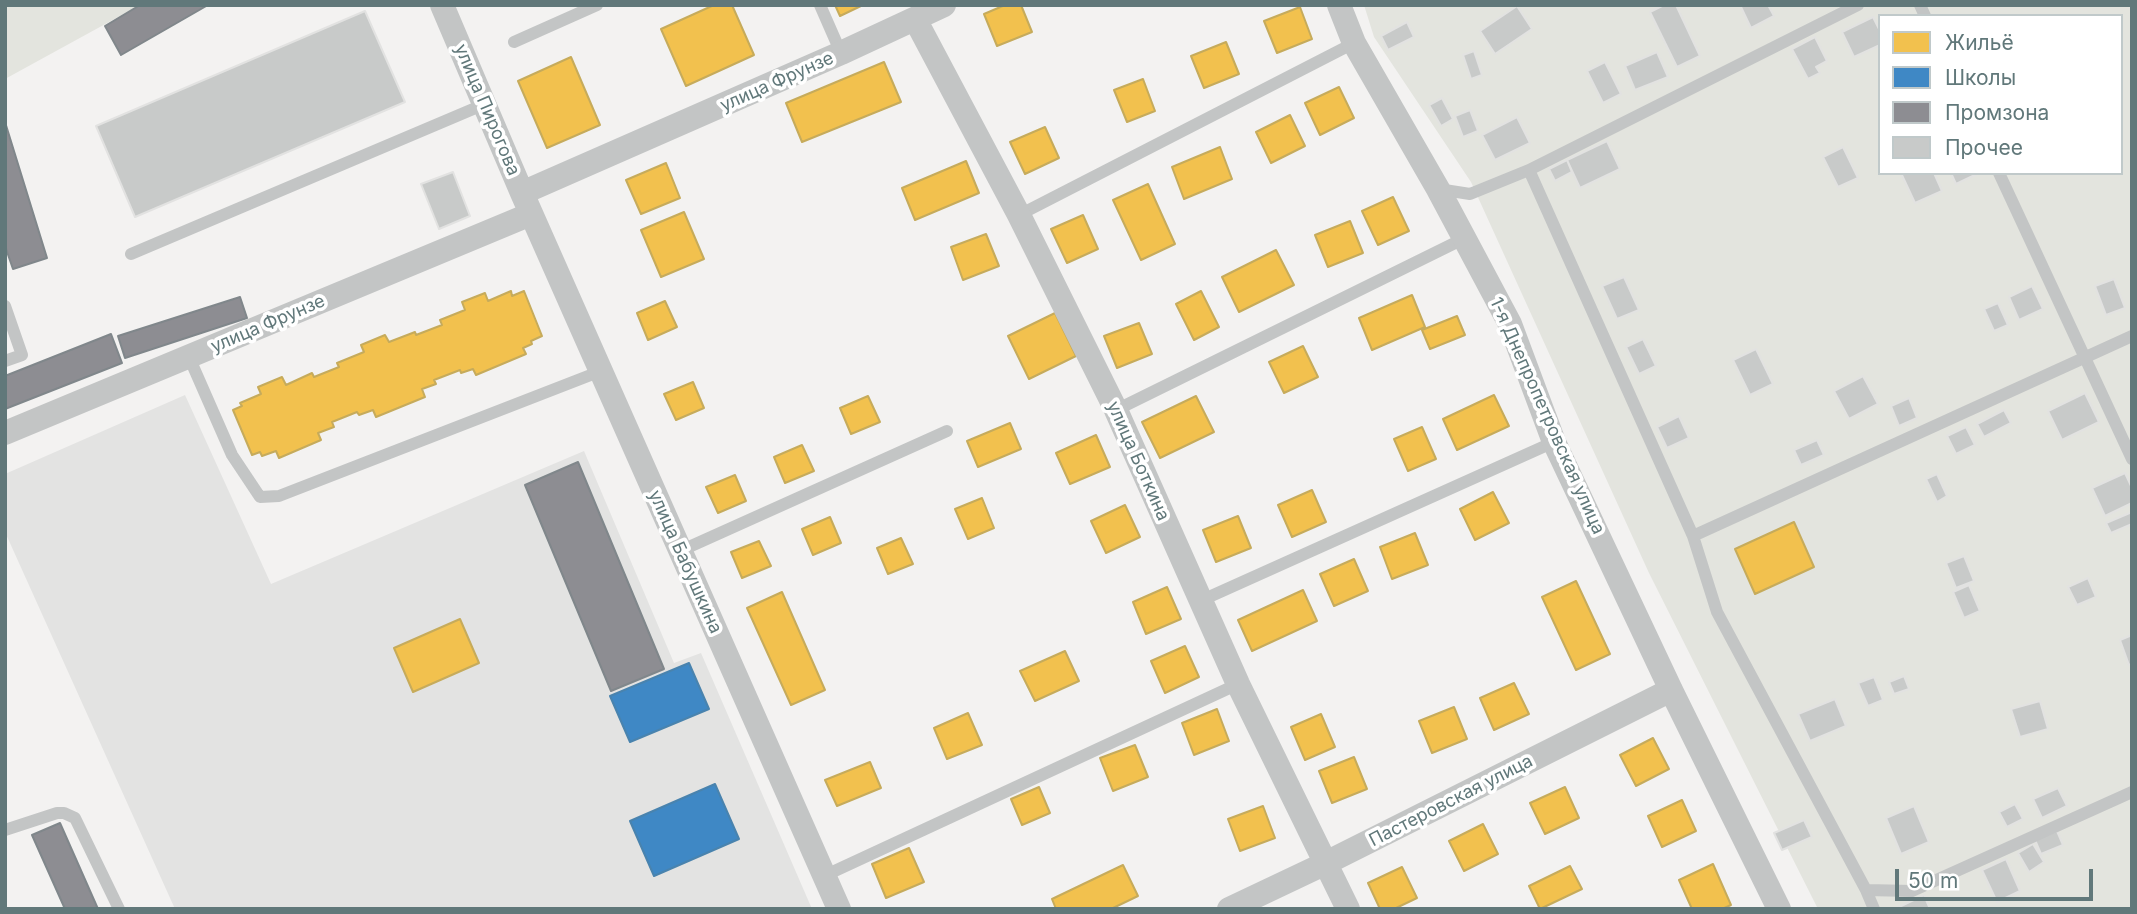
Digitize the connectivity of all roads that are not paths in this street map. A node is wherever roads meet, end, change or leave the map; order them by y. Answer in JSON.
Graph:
{"nodes":[{"id":1,"x":442,"y":5,"type":"edge"},
{"id":2,"x":597,"y":5,"type":"edge"},
{"id":3,"x":820,"y":5,"type":"edge"},
{"id":4,"x":944,"y":5,"type":"edge"},
{"id":5,"x":1339,"y":5,"type":"edge"},
{"id":6,"x":1858,"y":5,"type":"edge"},
{"id":7,"x":915,"y":19,"type":"junction"},
{"id":8,"x":514,"y":43,"type":"dead end"},
{"id":9,"x":1354,"y":43,"type":"junction"},
{"id":10,"x":841,"y":53,"type":"junction"},
{"id":11,"x":485,"y":104,"type":"junction"},
{"id":12,"x":1529,"y":170,"type":"junction"},
{"id":13,"x":2000,"y":175,"type":"edge"},
{"id":14,"x":1437,"y":189,"type":"junction"},
{"id":15,"x":527,"y":204,"type":"junction"},
{"id":16,"x":1019,"y":215,"type":"junction"},
{"id":17,"x":1463,"y":239,"type":"junction"},
{"id":18,"x":131,"y":254,"type":"dead end"},
{"id":19,"x":5,"y":306,"type":"edge"},
{"id":20,"x":2132,"y":336,"type":"edge"},
{"id":21,"x":189,"y":357,"type":"junction"},
{"id":22,"x":2084,"y":358,"type":"junction"},
{"id":23,"x":5,"y":361,"type":"edge"},
{"id":24,"x":601,"y":370,"type":"junction"},
{"id":25,"x":1116,"y":410,"type":"junction"},
{"id":26,"x":947,"y":431,"type":"dead end"},
{"id":27,"x":5,"y":433,"type":"edge"},
{"id":28,"x":1554,"y":442,"type":"junction"},
{"id":29,"x":2132,"y":459,"type":"edge"},
{"id":30,"x":1693,"y":536,"type":"junction"},
{"id":31,"x":680,"y":551,"type":"junction"},
{"id":32,"x":1200,"y":601,"type":"junction"},
{"id":33,"x":1238,"y":684,"type":"junction"},
{"id":34,"x":1671,"y":690,"type":"junction"},
{"id":35,"x":2132,"y":792,"type":"edge"},
{"id":36,"x":5,"y":830,"type":"edge"},
{"id":37,"x":1324,"y":864,"type":"junction"},
{"id":38,"x":826,"y":876,"type":"junction"},
{"id":39,"x":1866,"y":890,"type":"junction"},
{"id":40,"x":119,"y":909,"type":"edge"},
{"id":41,"x":839,"y":909,"type":"edge"},
{"id":42,"x":1228,"y":909,"type":"edge"},
{"id":43,"x":1348,"y":909,"type":"edge"},
{"id":44,"x":1779,"y":909,"type":"edge"},
{"id":45,"x":1874,"y":909,"type":"edge"}],
"edges":[{"from":1,"to":11,"type":"street","name":"улица Пирогова"},
{"from":2,"to":8,"type":"lane"},
{"from":3,"to":10,"type":"lane"},
{"from":4,"to":7,"type":"street"},
{"from":5,"to":9,"type":"street","name":"1-я Днепропетровская улица"},
{"from":6,"to":12,"type":"lane"},
{"from":7,"to":10,"type":"street","name":"улица Фрунзе"},
{"from":7,"to":16,"type":"street","name":"улица Боткина"},
{"from":9,"to":14,"type":"street","name":"1-я Днепропетровская улица"},
{"from":9,"to":16,"type":"lane"},
{"from":10,"to":15,"type":"street","name":"улица Фрунзе"},
{"from":11,"to":15,"type":"street","name":"улица Пирогова"},
{"from":11,"to":18,"type":"lane"},
{"from":12,"to":14,"type":"lane"},
{"from":12,"to":30,"type":"lane"},
{"from":13,"to":22,"type":"lane"},
{"from":14,"to":17,"type":"street","name":"1-я Днепропетровская улица"},
{"from":15,"to":21,"type":"street","name":"улица Фрунзе"},
{"from":15,"to":24,"type":"street","name":"улица Бабушкина"},
{"from":16,"to":25,"type":"street","name":"улица Боткина"},
{"from":17,"to":25,"type":"lane"},
{"from":17,"to":28,"type":"street","name":"1-я Днепропетровская улица"},
{"from":19,"to":23,"type":"lane"},
{"from":20,"to":22,"type":"lane"},
{"from":21,"to":24,"type":"lane"},
{"from":21,"to":27,"type":"street","name":"улица Фрунзе"},
{"from":22,"to":29,"type":"lane"},
{"from":22,"to":30,"type":"lane"},
{"from":24,"to":31,"type":"street","name":"улица Бабушкина"},
{"from":25,"to":32,"type":"street","name":"улица Боткина"},
{"from":26,"to":31,"type":"lane"},
{"from":28,"to":32,"type":"lane"},
{"from":28,"to":34,"type":"street","name":"1-я Днепропетровская улица"},
{"from":30,"to":39,"type":"lane"},
{"from":31,"to":38,"type":"street","name":"улица Бабушкина"},
{"from":32,"to":33,"type":"street","name":"улица Боткина"},
{"from":33,"to":37,"type":"street","name":"улица Боткина"},
{"from":33,"to":38,"type":"lane"},
{"from":34,"to":37,"type":"street","name":"Пастеровская улица"},
{"from":34,"to":44,"type":"street","name":"1-я Днепропетровская улица"},
{"from":35,"to":39,"type":"lane"},
{"from":36,"to":40,"type":"lane"},
{"from":37,"to":42,"type":"street","name":"Пастеровская улица"},
{"from":37,"to":43,"type":"street","name":"улица Боткина"},
{"from":38,"to":41,"type":"street","name":"улица Бабушкина"},
{"from":39,"to":45,"type":"lane"}]}
